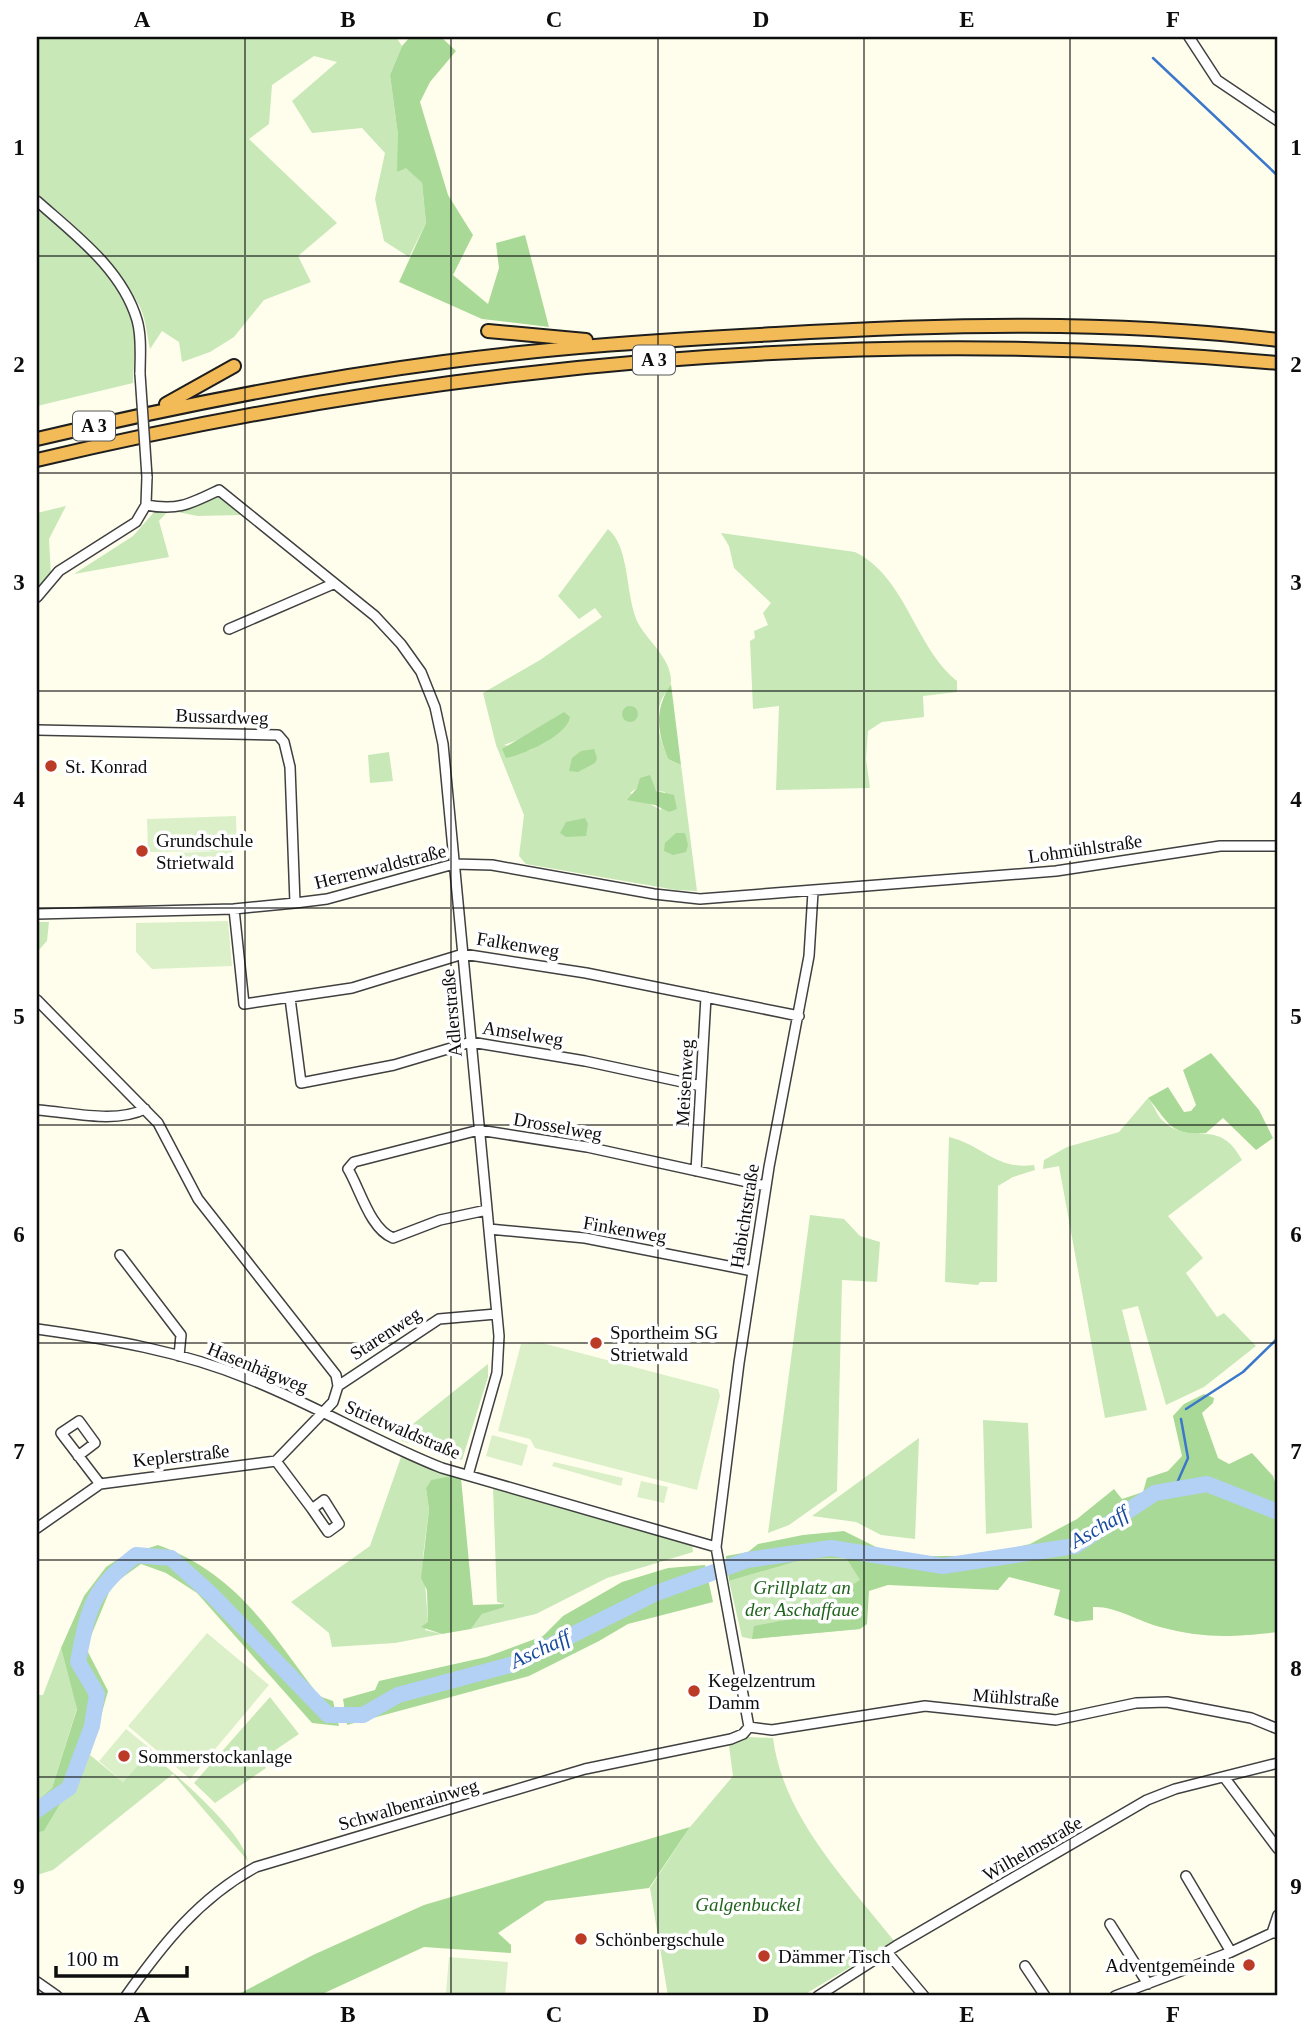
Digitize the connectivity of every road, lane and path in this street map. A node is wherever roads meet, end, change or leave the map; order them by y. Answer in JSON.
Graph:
{"nodes":[{"id":1,"x":1189,"y":37,"type":"edge"},
{"id":2,"x":1278,"y":121,"type":"edge"},
{"id":3,"x":37,"y":201,"type":"edge"},
{"id":4,"x":488,"y":331,"type":"dead end"},
{"id":5,"x":1278,"y":340,"type":"edge"},
{"id":6,"x":621,"y":343,"type":"junction"},
{"id":7,"x":1278,"y":363,"type":"edge"},
{"id":8,"x":234,"y":366,"type":"dead end"},
{"id":9,"x":150,"y":412,"type":"junction"},
{"id":10,"x":37,"y":439,"type":"edge"},
{"id":11,"x":37,"y":460,"type":"edge"},
{"id":12,"x":146,"y":505,"type":"junction"},
{"id":13,"x":333,"y":584,"type":"junction"},
{"id":14,"x":37,"y":597,"type":"edge"},
{"id":15,"x":229,"y":629,"type":"dead end"},
{"id":16,"x":37,"y":730,"type":"edge"},
{"id":17,"x":1278,"y":846,"type":"edge"},
{"id":18,"x":454,"y":864,"type":"junction"},
{"id":19,"x":897,"y":884,"type":"joint"},
{"id":20,"x":813,"y":892,"type":"junction"},
{"id":21,"x":295,"y":903,"type":"junction"},
{"id":22,"x":234,"y":909,"type":"junction"},
{"id":23,"x":37,"y":914,"type":"edge"},
{"id":24,"x":463,"y":954,"type":"junction"},
{"id":25,"x":706,"y":997,"type":"junction"},
{"id":26,"x":290,"y":998,"type":"junction"},
{"id":27,"x":37,"y":1000,"type":"edge"},
{"id":28,"x":799,"y":1016,"type":"junction"},
{"id":29,"x":471,"y":1042,"type":"junction"},
{"id":30,"x":701,"y":1086,"type":"junction"},
{"id":31,"x":145,"y":1109,"type":"junction"},
{"id":32,"x":37,"y":1110,"type":"edge"},
{"id":33,"x":479,"y":1130,"type":"junction"},
{"id":34,"x":695,"y":1171,"type":"junction"},
{"id":35,"x":766,"y":1186,"type":"junction"},
{"id":36,"x":487,"y":1210,"type":"junction"},
{"id":37,"x":489,"y":1229,"type":"junction"},
{"id":38,"x":120,"y":1255,"type":"dead end"},
{"id":39,"x":753,"y":1271,"type":"junction"},
{"id":40,"x":496,"y":1314,"type":"junction"},
{"id":41,"x":37,"y":1329,"type":"edge"},
{"id":42,"x":179,"y":1356,"type":"junction"},
{"id":43,"x":338,"y":1386,"type":"junction"},
{"id":44,"x":323,"y":1413,"type":"junction"},
{"id":45,"x":78,"y":1455,"type":"dead end"},
{"id":46,"x":276,"y":1461,"type":"junction"},
{"id":47,"x":468,"y":1475,"type":"junction"},
{"id":48,"x":100,"y":1484,"type":"junction"},
{"id":49,"x":312,"y":1508,"type":"dead end"},
{"id":50,"x":37,"y":1528,"type":"edge"},
{"id":51,"x":716,"y":1547,"type":"junction"},
{"id":52,"x":749,"y":1727,"type":"junction"},
{"id":53,"x":1278,"y":1729,"type":"edge"},
{"id":54,"x":1278,"y":1763,"type":"edge"},
{"id":55,"x":1224,"y":1777,"type":"junction"},
{"id":56,"x":1278,"y":1849,"type":"edge"},
{"id":57,"x":1186,"y":1876,"type":"dead end"},
{"id":58,"x":1278,"y":1915,"type":"edge"},
{"id":59,"x":1110,"y":1924,"type":"dead end"},
{"id":60,"x":1275,"y":1933,"type":"edge"},
{"id":61,"x":887,"y":1952,"type":"junction"},
{"id":62,"x":1231,"y":1952,"type":"junction"},
{"id":63,"x":1025,"y":1966,"type":"dead end"},
{"id":64,"x":37,"y":1982,"type":"edge"},
{"id":65,"x":1148,"y":1983,"type":"junction"},
{"id":66,"x":57,"y":1996,"type":"edge"},
{"id":67,"x":126,"y":1996,"type":"edge"},
{"id":68,"x":818,"y":1996,"type":"edge"},
{"id":69,"x":924,"y":1996,"type":"edge"},
{"id":70,"x":1045,"y":1996,"type":"edge"},
{"id":71,"x":1115,"y":1996,"type":"edge"}],
"edges":[{"from":1,"to":2,"type":"street"},
{"from":3,"to":12,"type":"street","bridge":true},
{"from":4,"to":6,"type":"highway"},
{"from":5,"to":6,"type":"highway","number":"A 3"},
{"from":6,"to":9,"type":"highway","number":"A 3"},
{"from":7,"to":11,"type":"highway","number":"A 3"},
{"from":8,"to":9,"type":"highway"},
{"from":9,"to":10,"type":"highway","number":"A 3"},
{"from":12,"to":13,"type":"street","name":"Adlerstraße"},
{"from":12,"to":14,"type":"street"},
{"from":13,"to":15,"type":"street"},
{"from":13,"to":18,"type":"street","name":"Adlerstraße"},
{"from":16,"to":21,"type":"street","name":"Bussardweg"},
{"from":17,"to":19,"type":"street","name":"Lohmühlstraße"},
{"from":18,"to":20,"type":"street","name":"Herrenwaldstraße"},
{"from":18,"to":21,"type":"street","name":"Herrenwaldstraße"},
{"from":18,"to":24,"type":"street","name":"Adlerstraße"},
{"from":19,"to":20,"type":"street","name":"Herrenwaldstraße"},
{"from":20,"to":28,"type":"street","name":"Habichtstraße"},
{"from":21,"to":22,"type":"street","name":"Herrenwaldstraße"},
{"from":22,"to":23,"type":"street","name":"Herrenwaldstraße"},
{"from":22,"to":26,"type":"street","name":"Falkenweg"},
{"from":24,"to":25,"type":"street","name":"Falkenweg"},
{"from":24,"to":26,"type":"street","name":"Falkenweg"},
{"from":24,"to":29,"type":"street","name":"Adlerstraße"},
{"from":25,"to":28,"type":"street","name":"Falkenweg"},
{"from":25,"to":30,"type":"street","name":"Meisenweg"},
{"from":26,"to":29,"type":"street","name":"Amselweg"},
{"from":27,"to":31,"type":"street","name":"Strietwaldstraße"},
{"from":28,"to":35,"type":"street","name":"Habichtstraße"},
{"from":29,"to":30,"type":"street","name":"Amselweg"},
{"from":29,"to":33,"type":"street","name":"Adlerstraße"},
{"from":30,"to":34,"type":"street","name":"Meisenweg"},
{"from":31,"to":32,"type":"street"},
{"from":31,"to":43,"type":"street","name":"Strietwaldstraße"},
{"from":33,"to":34,"type":"street","name":"Drosselweg"},
{"from":33,"to":36,"type":"street","name":"Adlerstraße"},
{"from":33,"to":36,"type":"street","name":"Drosselweg"},
{"from":34,"to":35,"type":"street","name":"Drosselweg"},
{"from":35,"to":39,"type":"street","name":"Habichtstraße"},
{"from":36,"to":37,"type":"street","name":"Adlerstraße"},
{"from":37,"to":39,"type":"street","name":"Finkenweg"},
{"from":37,"to":40,"type":"street","name":"Adlerstraße"},
{"from":38,"to":42,"type":"street","name":"Hasenhägweg"},
{"from":39,"to":51,"type":"street","name":"Habichtstraße"},
{"from":40,"to":43,"type":"street","name":"Starenweg"},
{"from":40,"to":47,"type":"street","name":"Adlerstraße"},
{"from":41,"to":42,"type":"street","name":"Hasenhägweg"},
{"from":42,"to":44,"type":"street","name":"Hasenhägweg"},
{"from":43,"to":44,"type":"street","name":"Strietwaldstraße"},
{"from":44,"to":46,"type":"street"},
{"from":44,"to":47,"type":"street","name":"Strietwaldstraße"},
{"from":45,"to":48,"type":"street"},
{"from":46,"to":48,"type":"street","name":"Keplerstraße"},
{"from":46,"to":49,"type":"street"},
{"from":47,"to":51,"type":"street","name":"Strietwaldstraße"},
{"from":48,"to":50,"type":"street","name":"Keplerstraße"},
{"from":51,"to":52,"type":"street"},
{"from":52,"to":53,"type":"street","name":"Mühlstraße"},
{"from":52,"to":67,"type":"street","name":"Schwalbenrainweg"},
{"from":54,"to":55,"type":"street","name":"Wilhelmstraße"},
{"from":55,"to":56,"type":"street"},
{"from":55,"to":61,"type":"street","name":"Wilhelmstraße"},
{"from":57,"to":62,"type":"street"},
{"from":58,"to":60,"type":"street"},
{"from":59,"to":65,"type":"street"},
{"from":60,"to":62,"type":"street"},
{"from":61,"to":68,"type":"street","name":"Wilhelmstraße"},
{"from":61,"to":69,"type":"street"},
{"from":62,"to":65,"type":"street"},
{"from":63,"to":70,"type":"street"},
{"from":64,"to":66,"type":"street"},
{"from":65,"to":71,"type":"street"}]}
